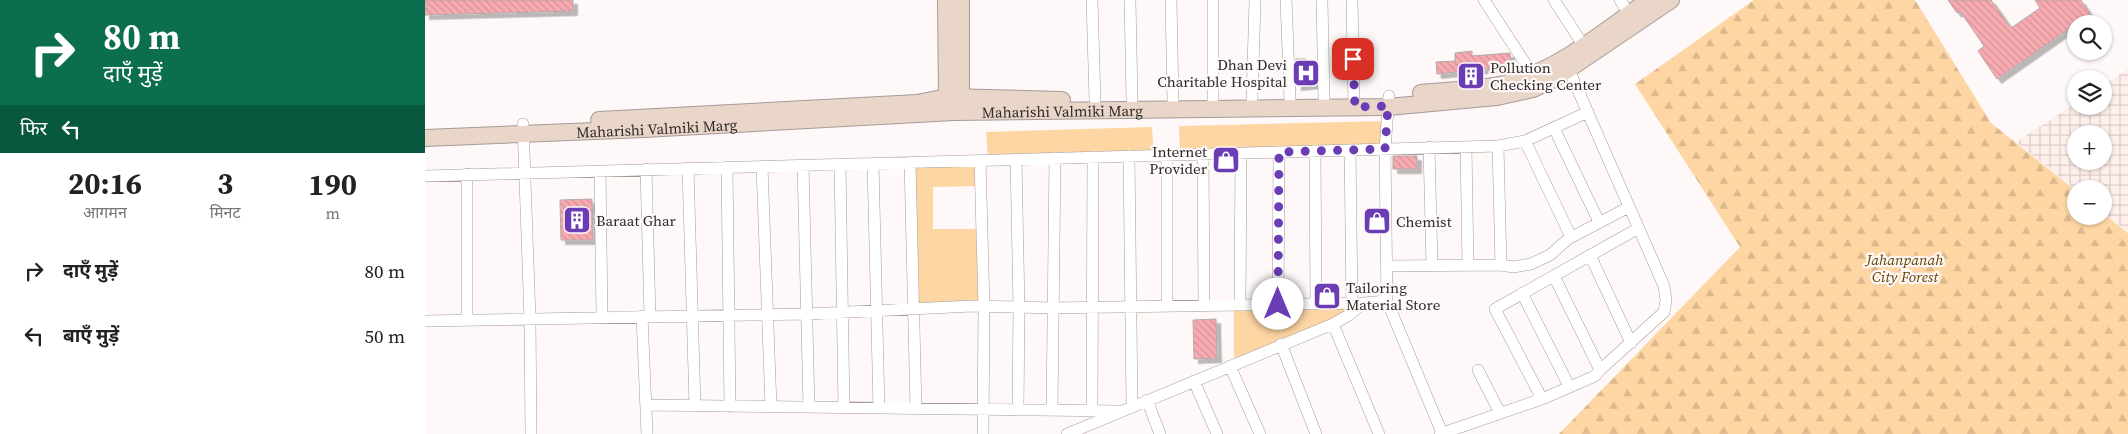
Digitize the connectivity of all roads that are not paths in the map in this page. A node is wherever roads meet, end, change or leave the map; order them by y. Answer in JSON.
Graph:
{"nodes":[{"id":1,"x":946,"y":0,"type":"edge"},
{"id":2,"x":961,"y":0,"type":"edge"},
{"id":3,"x":1092,"y":0,"type":"edge"},
{"id":4,"x":1130,"y":0,"type":"edge"},
{"id":5,"x":1171,"y":0,"type":"edge"},
{"id":6,"x":1213,"y":0,"type":"edge"},
{"id":7,"x":1255,"y":0,"type":"edge"},
{"id":8,"x":1285,"y":0,"type":"edge"},
{"id":9,"x":1322,"y":0,"type":"edge"},
{"id":10,"x":1352,"y":0,"type":"edge"},
{"id":11,"x":1483,"y":0,"type":"edge"},
{"id":12,"x":1554,"y":0,"type":"edge"},
{"id":13,"x":1649,"y":0,"type":"edge"},
{"id":14,"x":1671,"y":0,"type":"edge"},
{"id":15,"x":1625,"y":7,"type":"edge"},
{"id":16,"x":1583,"y":46,"type":"junction"},
{"id":17,"x":1566,"y":64,"type":"junction"},
{"id":18,"x":1536,"y":80,"type":"junction"},
{"id":19,"x":1324,"y":99,"type":"junction"},
{"id":20,"x":1095,"y":100,"type":"junction"},
{"id":21,"x":1132,"y":100,"type":"junction"},
{"id":22,"x":1173,"y":100,"type":"junction"},
{"id":23,"x":1252,"y":100,"type":"junction"},
{"id":24,"x":1290,"y":100,"type":"junction"},
{"id":25,"x":1388,"y":101,"type":"junction"},
{"id":26,"x":954,"y":102,"type":"junction"},
{"id":27,"x":1213,"y":102,"type":"junction"},
{"id":28,"x":1354,"y":103,"type":"junction"},
{"id":29,"x":1588,"y":112,"type":"junction"},
{"id":30,"x":1554,"y":128,"type":"junction"},
{"id":31,"x":425,"y":129,"type":"edge"},
{"id":32,"x":523,"y":129,"type":"junction"},
{"id":33,"x":425,"y":138,"type":"edge"},
{"id":34,"x":1525,"y":141,"type":"junction"},
{"id":35,"x":1498,"y":146,"type":"junction"},
{"id":36,"x":1429,"y":147,"type":"junction"},
{"id":37,"x":1466,"y":147,"type":"junction"},
{"id":38,"x":1385,"y":149,"type":"junction"},
{"id":39,"x":1350,"y":150,"type":"junction"},
{"id":40,"x":1315,"y":151,"type":"junction"},
{"id":41,"x":1279,"y":152,"type":"junction"},
{"id":42,"x":1241,"y":153,"type":"junction"},
{"id":43,"x":1203,"y":154,"type":"junction"},
{"id":44,"x":1167,"y":155,"type":"junction"},
{"id":45,"x":1129,"y":156,"type":"junction"},
{"id":46,"x":1093,"y":157,"type":"junction"},
{"id":47,"x":1055,"y":158,"type":"junction"},
{"id":48,"x":1016,"y":159,"type":"junction"},
{"id":49,"x":980,"y":160,"type":"junction"},
{"id":50,"x":911,"y":162,"type":"junction"},
{"id":51,"x":873,"y":163,"type":"junction"},
{"id":52,"x":840,"y":164,"type":"junction"},
{"id":53,"x":803,"y":165,"type":"junction"},
{"id":54,"x":762,"y":166,"type":"junction"},
{"id":55,"x":727,"y":167,"type":"junction"},
{"id":56,"x":688,"y":168,"type":"junction"},
{"id":57,"x":646,"y":169,"type":"junction"},
{"id":58,"x":600,"y":171,"type":"junction"},
{"id":59,"x":526,"y":173,"type":"junction"},
{"id":60,"x":467,"y":174,"type":"junction"},
{"id":61,"x":425,"y":176,"type":"edge"},
{"id":62,"x":1629,"y":207,"type":"junction"},
{"id":63,"x":1599,"y":222,"type":"junction"},
{"id":64,"x":1637,"y":229,"type":"junction"},
{"id":65,"x":1571,"y":237,"type":"junction"},
{"id":66,"x":1590,"y":255,"type":"junction"},
{"id":67,"x":1432,"y":265,"type":"junction"},
{"id":68,"x":1501,"y":265,"type":"junction"},
{"id":69,"x":1387,"y":266,"type":"junction"},
{"id":70,"x":1469,"y":266,"type":"junction"},
{"id":71,"x":1554,"y":276,"type":"junction"},
{"id":72,"x":1523,"y":293,"type":"junction"},
{"id":73,"x":1387,"y":301,"type":"junction"},
{"id":74,"x":1315,"y":303,"type":"junction"},
{"id":75,"x":1358,"y":303,"type":"junction"},
{"id":76,"x":1240,"y":304,"type":"junction"},
{"id":77,"x":1278,"y":304,"type":"junction"},
{"id":78,"x":1167,"y":305,"type":"junction"},
{"id":79,"x":1204,"y":305,"type":"junction"},
{"id":80,"x":984,"y":307,"type":"junction"},
{"id":81,"x":1019,"y":307,"type":"junction"},
{"id":82,"x":1093,"y":307,"type":"junction"},
{"id":83,"x":1131,"y":307,"type":"junction"},
{"id":84,"x":1053,"y":308,"type":"junction"},
{"id":85,"x":914,"y":309,"type":"junction"},
{"id":86,"x":876,"y":310,"type":"junction"},
{"id":87,"x":843,"y":312,"type":"junction"},
{"id":88,"x":729,"y":314,"type":"junction"},
{"id":89,"x":767,"y":314,"type":"junction"},
{"id":90,"x":807,"y":314,"type":"junction"},
{"id":91,"x":646,"y":316,"type":"junction"},
{"id":92,"x":693,"y":316,"type":"junction"},
{"id":93,"x":602,"y":317,"type":"junction"},
{"id":94,"x":530,"y":318,"type":"junction"},
{"id":95,"x":467,"y":320,"type":"junction"},
{"id":96,"x":425,"y":321,"type":"edge"},
{"id":97,"x":1333,"y":324,"type":"junction"},
{"id":98,"x":1631,"y":343,"type":"junction"},
{"id":99,"x":1281,"y":344,"type":"junction"},
{"id":100,"x":1230,"y":366,"type":"junction"},
{"id":101,"x":1478,"y":370,"type":"dead end"},
{"id":102,"x":1600,"y":370,"type":"junction"},
{"id":103,"x":1193,"y":381,"type":"junction"},
{"id":104,"x":1569,"y":386,"type":"junction"},
{"id":105,"x":1543,"y":399,"type":"junction"},
{"id":106,"x":1147,"y":400,"type":"junction"},
{"id":107,"x":646,"y":406,"type":"junction"},
{"id":108,"x":695,"y":406,"type":"junction"},
{"id":109,"x":730,"y":406,"type":"junction"},
{"id":110,"x":1132,"y":406,"type":"junction"},
{"id":111,"x":771,"y":407,"type":"junction"},
{"id":112,"x":809,"y":408,"type":"junction"},
{"id":113,"x":844,"y":408,"type":"junction"},
{"id":114,"x":879,"y":408,"type":"junction"},
{"id":115,"x":916,"y":409,"type":"junction"},
{"id":116,"x":984,"y":410,"type":"junction"},
{"id":117,"x":1018,"y":410,"type":"junction"},
{"id":118,"x":1052,"y":410,"type":"junction"},
{"id":119,"x":1092,"y":411,"type":"junction"},
{"id":120,"x":1120,"y":411,"type":"junction"},
{"id":121,"x":1500,"y":413,"type":"junction"},
{"id":122,"x":1073,"y":433,"type":"edge"},
{"id":123,"x":1441,"y":433,"type":"edge"},
{"id":124,"x":531,"y":434,"type":"edge"},
{"id":125,"x":647,"y":434,"type":"edge"},
{"id":126,"x":983,"y":434,"type":"edge"},
{"id":127,"x":1160,"y":434,"type":"edge"},
{"id":128,"x":1217,"y":434,"type":"edge"},
{"id":129,"x":1260,"y":434,"type":"edge"},
{"id":130,"x":1316,"y":434,"type":"edge"},
{"id":131,"x":1379,"y":434,"type":"edge"}],
"edges":[{"from":1,"to":26,"type":"street"},
{"from":2,"to":26,"type":"street"},
{"from":3,"to":20,"type":"street"},
{"from":4,"to":21,"type":"street"},
{"from":5,"to":22,"type":"street"},
{"from":6,"to":27,"type":"street"},
{"from":7,"to":23,"type":"street"},
{"from":8,"to":24,"type":"street"},
{"from":9,"to":19,"type":"street"},
{"from":10,"to":28,"type":"street"},
{"from":11,"to":18,"type":"street"},
{"from":12,"to":16,"type":"street"},
{"from":13,"to":15,"type":"street","name":"Maharishi Valmiki Marg"},
{"from":14,"to":17,"type":"street","name":"Maharishi Valmiki Marg"},
{"from":15,"to":16,"type":"street","name":"Maharishi Valmiki Marg"},
{"from":16,"to":17,"type":"street","name":"Maharishi Valmiki Marg"},
{"from":17,"to":18,"type":"street","name":"Maharishi Valmiki Marg"},
{"from":17,"to":29,"type":"street"},
{"from":18,"to":25,"type":"street","name":"Maharishi Valmiki Marg"},
{"from":19,"to":24,"type":"street","name":"Maharishi Valmiki Marg"},
{"from":19,"to":28,"type":"street","name":"Maharishi Valmiki Marg"},
{"from":20,"to":21,"type":"street","name":"Maharishi Valmiki Marg"},
{"from":20,"to":26,"type":"street","name":"Maharishi Valmiki Marg"},
{"from":21,"to":22,"type":"street","name":"Maharishi Valmiki Marg"},
{"from":22,"to":27,"type":"street","name":"Maharishi Valmiki Marg"},
{"from":23,"to":24,"type":"street","name":"Maharishi Valmiki Marg"},
{"from":23,"to":27,"type":"street","name":"Maharishi Valmiki Marg"},
{"from":25,"to":28,"type":"street","name":"Maharishi Valmiki Marg"},
{"from":25,"to":38,"type":"street"},
{"from":26,"to":28,"type":"street","name":"Maharishi Valmiki Marg"},
{"from":26,"to":32,"type":"street","name":"Maharishi Valmiki Marg"},
{"from":29,"to":30,"type":"street"},
{"from":29,"to":62,"type":"street"},
{"from":30,"to":34,"type":"street"},
{"from":30,"to":63,"type":"street"},
{"from":31,"to":32,"type":"street","name":"Maharishi Valmiki Marg"},
{"from":32,"to":33,"type":"street","name":"Maharishi Valmiki Marg"},
{"from":32,"to":59,"type":"street"},
{"from":34,"to":35,"type":"street"},
{"from":34,"to":65,"type":"street"},
{"from":35,"to":37,"type":"street"},
{"from":35,"to":68,"type":"street"},
{"from":36,"to":37,"type":"street"},
{"from":36,"to":38,"type":"street"},
{"from":36,"to":67,"type":"street"},
{"from":37,"to":70,"type":"street"},
{"from":38,"to":39,"type":"street"},
{"from":38,"to":69,"type":"street"},
{"from":39,"to":40,"type":"street"},
{"from":39,"to":75,"type":"street"},
{"from":40,"to":41,"type":"street"},
{"from":40,"to":74,"type":"street"},
{"from":41,"to":42,"type":"street"},
{"from":41,"to":77,"type":"street"},
{"from":42,"to":43,"type":"street"},
{"from":42,"to":76,"type":"street"},
{"from":43,"to":44,"type":"street"},
{"from":43,"to":79,"type":"street"},
{"from":44,"to":45,"type":"street"},
{"from":44,"to":78,"type":"street"},
{"from":45,"to":46,"type":"street"},
{"from":45,"to":83,"type":"street"},
{"from":46,"to":47,"type":"street"},
{"from":46,"to":82,"type":"street"},
{"from":47,"to":48,"type":"street"},
{"from":47,"to":84,"type":"street"},
{"from":48,"to":49,"type":"street"},
{"from":48,"to":81,"type":"street"},
{"from":49,"to":50,"type":"street"},
{"from":49,"to":80,"type":"street"},
{"from":50,"to":51,"type":"street"},
{"from":50,"to":85,"type":"street"},
{"from":51,"to":52,"type":"street"},
{"from":51,"to":86,"type":"street"},
{"from":52,"to":53,"type":"street"},
{"from":52,"to":87,"type":"street"},
{"from":53,"to":54,"type":"street"},
{"from":53,"to":90,"type":"street"},
{"from":54,"to":55,"type":"street"},
{"from":54,"to":89,"type":"street"},
{"from":55,"to":56,"type":"street"},
{"from":55,"to":88,"type":"street"},
{"from":56,"to":57,"type":"street"},
{"from":56,"to":92,"type":"street"},
{"from":57,"to":58,"type":"street"},
{"from":57,"to":91,"type":"street"},
{"from":58,"to":59,"type":"street"},
{"from":58,"to":93,"type":"street"},
{"from":59,"to":60,"type":"street"},
{"from":59,"to":94,"type":"street"},
{"from":60,"to":61,"type":"street"},
{"from":60,"to":95,"type":"street"},
{"from":62,"to":63,"type":"street"},
{"from":62,"to":64,"type":"street"},
{"from":63,"to":65,"type":"street"},
{"from":64,"to":66,"type":"street"},
{"from":64,"to":98,"type":"street"},
{"from":65,"to":68,"type":"street"},
{"from":66,"to":71,"type":"street"},
{"from":66,"to":98,"type":"street"},
{"from":67,"to":69,"type":"street"},
{"from":67,"to":70,"type":"street"},
{"from":68,"to":70,"type":"street"},
{"from":69,"to":73,"type":"street"},
{"from":71,"to":72,"type":"street"},
{"from":71,"to":102,"type":"street"},
{"from":72,"to":104,"type":"street"},
{"from":72,"to":105,"type":"street"},
{"from":73,"to":75,"type":"street"},
{"from":73,"to":123,"type":"street"},
{"from":74,"to":75,"type":"street"},
{"from":74,"to":77,"type":"street"},
{"from":75,"to":97,"type":"street"},
{"from":76,"to":77,"type":"street"},
{"from":76,"to":79,"type":"street"},
{"from":78,"to":79,"type":"street"},
{"from":78,"to":83,"type":"street"},
{"from":80,"to":81,"type":"street"},
{"from":80,"to":85,"type":"street"},
{"from":80,"to":116,"type":"street"},
{"from":81,"to":84,"type":"street"},
{"from":81,"to":117,"type":"street"},
{"from":82,"to":83,"type":"street"},
{"from":82,"to":84,"type":"street"},
{"from":82,"to":119,"type":"street"},
{"from":83,"to":110,"type":"street"},
{"from":84,"to":118,"type":"street"},
{"from":85,"to":86,"type":"street"},
{"from":85,"to":115,"type":"street"},
{"from":86,"to":87,"type":"street"},
{"from":86,"to":114,"type":"street"},
{"from":87,"to":90,"type":"street"},
{"from":87,"to":113,"type":"street"},
{"from":88,"to":89,"type":"street"},
{"from":88,"to":92,"type":"street"},
{"from":88,"to":109,"type":"street"},
{"from":89,"to":90,"type":"street"},
{"from":89,"to":111,"type":"street"},
{"from":90,"to":112,"type":"street"},
{"from":91,"to":92,"type":"street"},
{"from":91,"to":93,"type":"street"},
{"from":91,"to":107,"type":"street"},
{"from":92,"to":108,"type":"street"},
{"from":93,"to":94,"type":"street"},
{"from":94,"to":95,"type":"street"},
{"from":94,"to":124,"type":"street"},
{"from":95,"to":96,"type":"street"},
{"from":97,"to":99,"type":"street"},
{"from":97,"to":131,"type":"street"},
{"from":98,"to":102,"type":"street"},
{"from":99,"to":100,"type":"street"},
{"from":99,"to":130,"type":"street"},
{"from":100,"to":103,"type":"street"},
{"from":100,"to":129,"type":"street"},
{"from":101,"to":121,"type":"street"},
{"from":102,"to":104,"type":"street"},
{"from":103,"to":106,"type":"street"},
{"from":103,"to":128,"type":"street"},
{"from":104,"to":105,"type":"street"},
{"from":105,"to":121,"type":"street"},
{"from":106,"to":110,"type":"street"},
{"from":106,"to":127,"type":"street"},
{"from":107,"to":108,"type":"street"},
{"from":107,"to":125,"type":"street"},
{"from":108,"to":109,"type":"street"},
{"from":109,"to":111,"type":"street"},
{"from":110,"to":120,"type":"street"},
{"from":111,"to":112,"type":"street"},
{"from":112,"to":113,"type":"street"},
{"from":113,"to":114,"type":"street"},
{"from":114,"to":115,"type":"street"},
{"from":115,"to":116,"type":"street"},
{"from":116,"to":117,"type":"street"},
{"from":116,"to":126,"type":"street"},
{"from":117,"to":118,"type":"street"},
{"from":118,"to":119,"type":"street"},
{"from":119,"to":120,"type":"street"},
{"from":120,"to":122,"type":"street"},
{"from":121,"to":123,"type":"street"}]}
